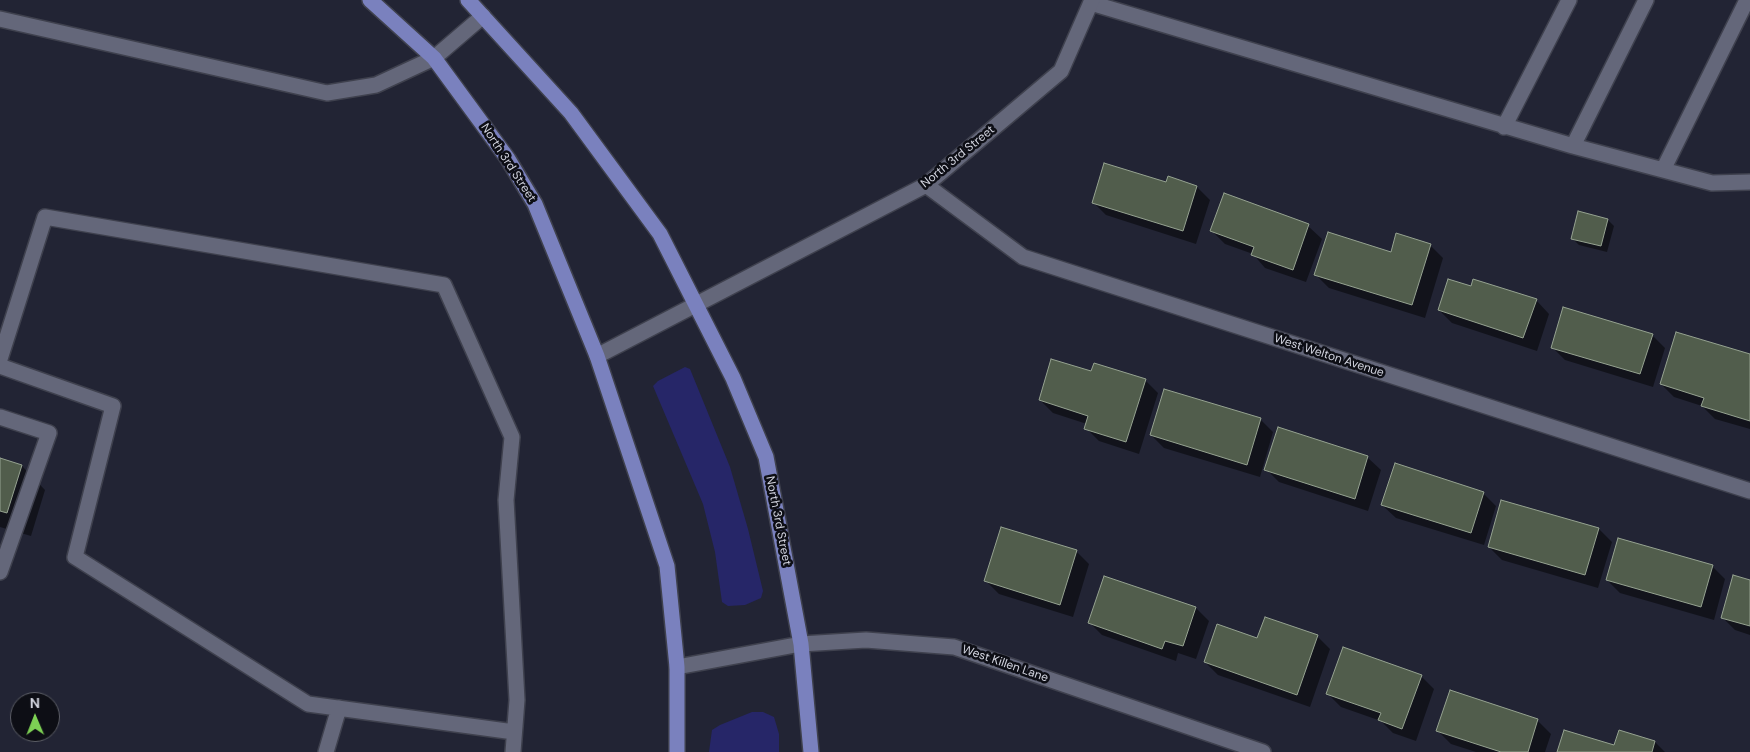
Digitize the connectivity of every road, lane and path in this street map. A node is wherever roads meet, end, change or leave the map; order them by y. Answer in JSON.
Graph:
{"nodes":[{"id":1,"x":370,"y":0,"type":"edge"},
{"id":2,"x":468,"y":0,"type":"edge"},
{"id":3,"x":1569,"y":0,"type":"edge"},
{"id":4,"x":1646,"y":0,"type":"edge"},
{"id":5,"x":1747,"y":0,"type":"edge"},
{"id":6,"x":1092,"y":1,"type":"edge"},
{"id":7,"x":483,"y":16,"type":"junction"},
{"id":8,"x":0,"y":19,"type":"edge"},
{"id":9,"x":434,"y":58,"type":"junction"},
{"id":10,"x":1504,"y":127,"type":"junction"},
{"id":11,"x":1573,"y":146,"type":"junction"},
{"id":12,"x":1662,"y":170,"type":"junction"},
{"id":13,"x":1750,"y":182,"type":"edge"},
{"id":14,"x":926,"y":185,"type":"junction"},
{"id":15,"x":695,"y":304,"type":"junction"},
{"id":16,"x":596,"y":356,"type":"junction"},
{"id":17,"x":0,"y":358,"type":"edge"},
{"id":18,"x":0,"y":366,"type":"edge"},
{"id":19,"x":0,"y":417,"type":"edge"},
{"id":20,"x":1750,"y":491,"type":"edge"},
{"id":21,"x":0,"y":572,"type":"edge"},
{"id":22,"x":801,"y":644,"type":"junction"},
{"id":23,"x":677,"y":667,"type":"junction"},
{"id":24,"x":339,"y":708,"type":"junction"},
{"id":25,"x":514,"y":732,"type":"junction"},
{"id":26,"x":326,"y":752,"type":"edge"},
{"id":27,"x":513,"y":752,"type":"edge"},
{"id":28,"x":676,"y":752,"type":"edge"},
{"id":29,"x":811,"y":752,"type":"edge"},
{"id":30,"x":1263,"y":752,"type":"edge"}],
"edges":[{"from":1,"to":9,"type":"main road","name":"North 3rd Street"},
{"from":2,"to":7,"type":"main road","name":"North 3rd Street"},
{"from":3,"to":10,"type":"street"},
{"from":4,"to":11,"type":"street"},
{"from":5,"to":12,"type":"street"},
{"from":6,"to":10,"type":"street"},
{"from":6,"to":14,"type":"street","name":"North 3rd Street"},
{"from":7,"to":9,"type":"street"},
{"from":7,"to":15,"type":"main road","name":"North 3rd Street"},
{"from":8,"to":9,"type":"street"},
{"from":9,"to":16,"type":"main road","name":"North 3rd Street"},
{"from":10,"to":11,"type":"street"},
{"from":11,"to":12,"type":"street"},
{"from":12,"to":13,"type":"street"},
{"from":14,"to":15,"type":"street","name":"North 3rd Street"},
{"from":14,"to":20,"type":"street","name":"West Welton Avenue"},
{"from":15,"to":16,"type":"street","name":"North 3rd Street"},
{"from":15,"to":22,"type":"main road","name":"North 3rd Street"},
{"from":16,"to":23,"type":"main road","name":"North 3rd Street"},
{"from":17,"to":25,"type":"street"},
{"from":18,"to":24,"type":"street"},
{"from":19,"to":21,"type":"street"},
{"from":22,"to":23,"type":"street","name":"West Killen Lane"},
{"from":22,"to":29,"type":"main road","name":"North 3rd Street"},
{"from":22,"to":30,"type":"street","name":"West Killen Lane"},
{"from":23,"to":28,"type":"main road","name":"North 3rd Street"},
{"from":24,"to":25,"type":"street"},
{"from":24,"to":26,"type":"street"},
{"from":25,"to":27,"type":"street"}]}
